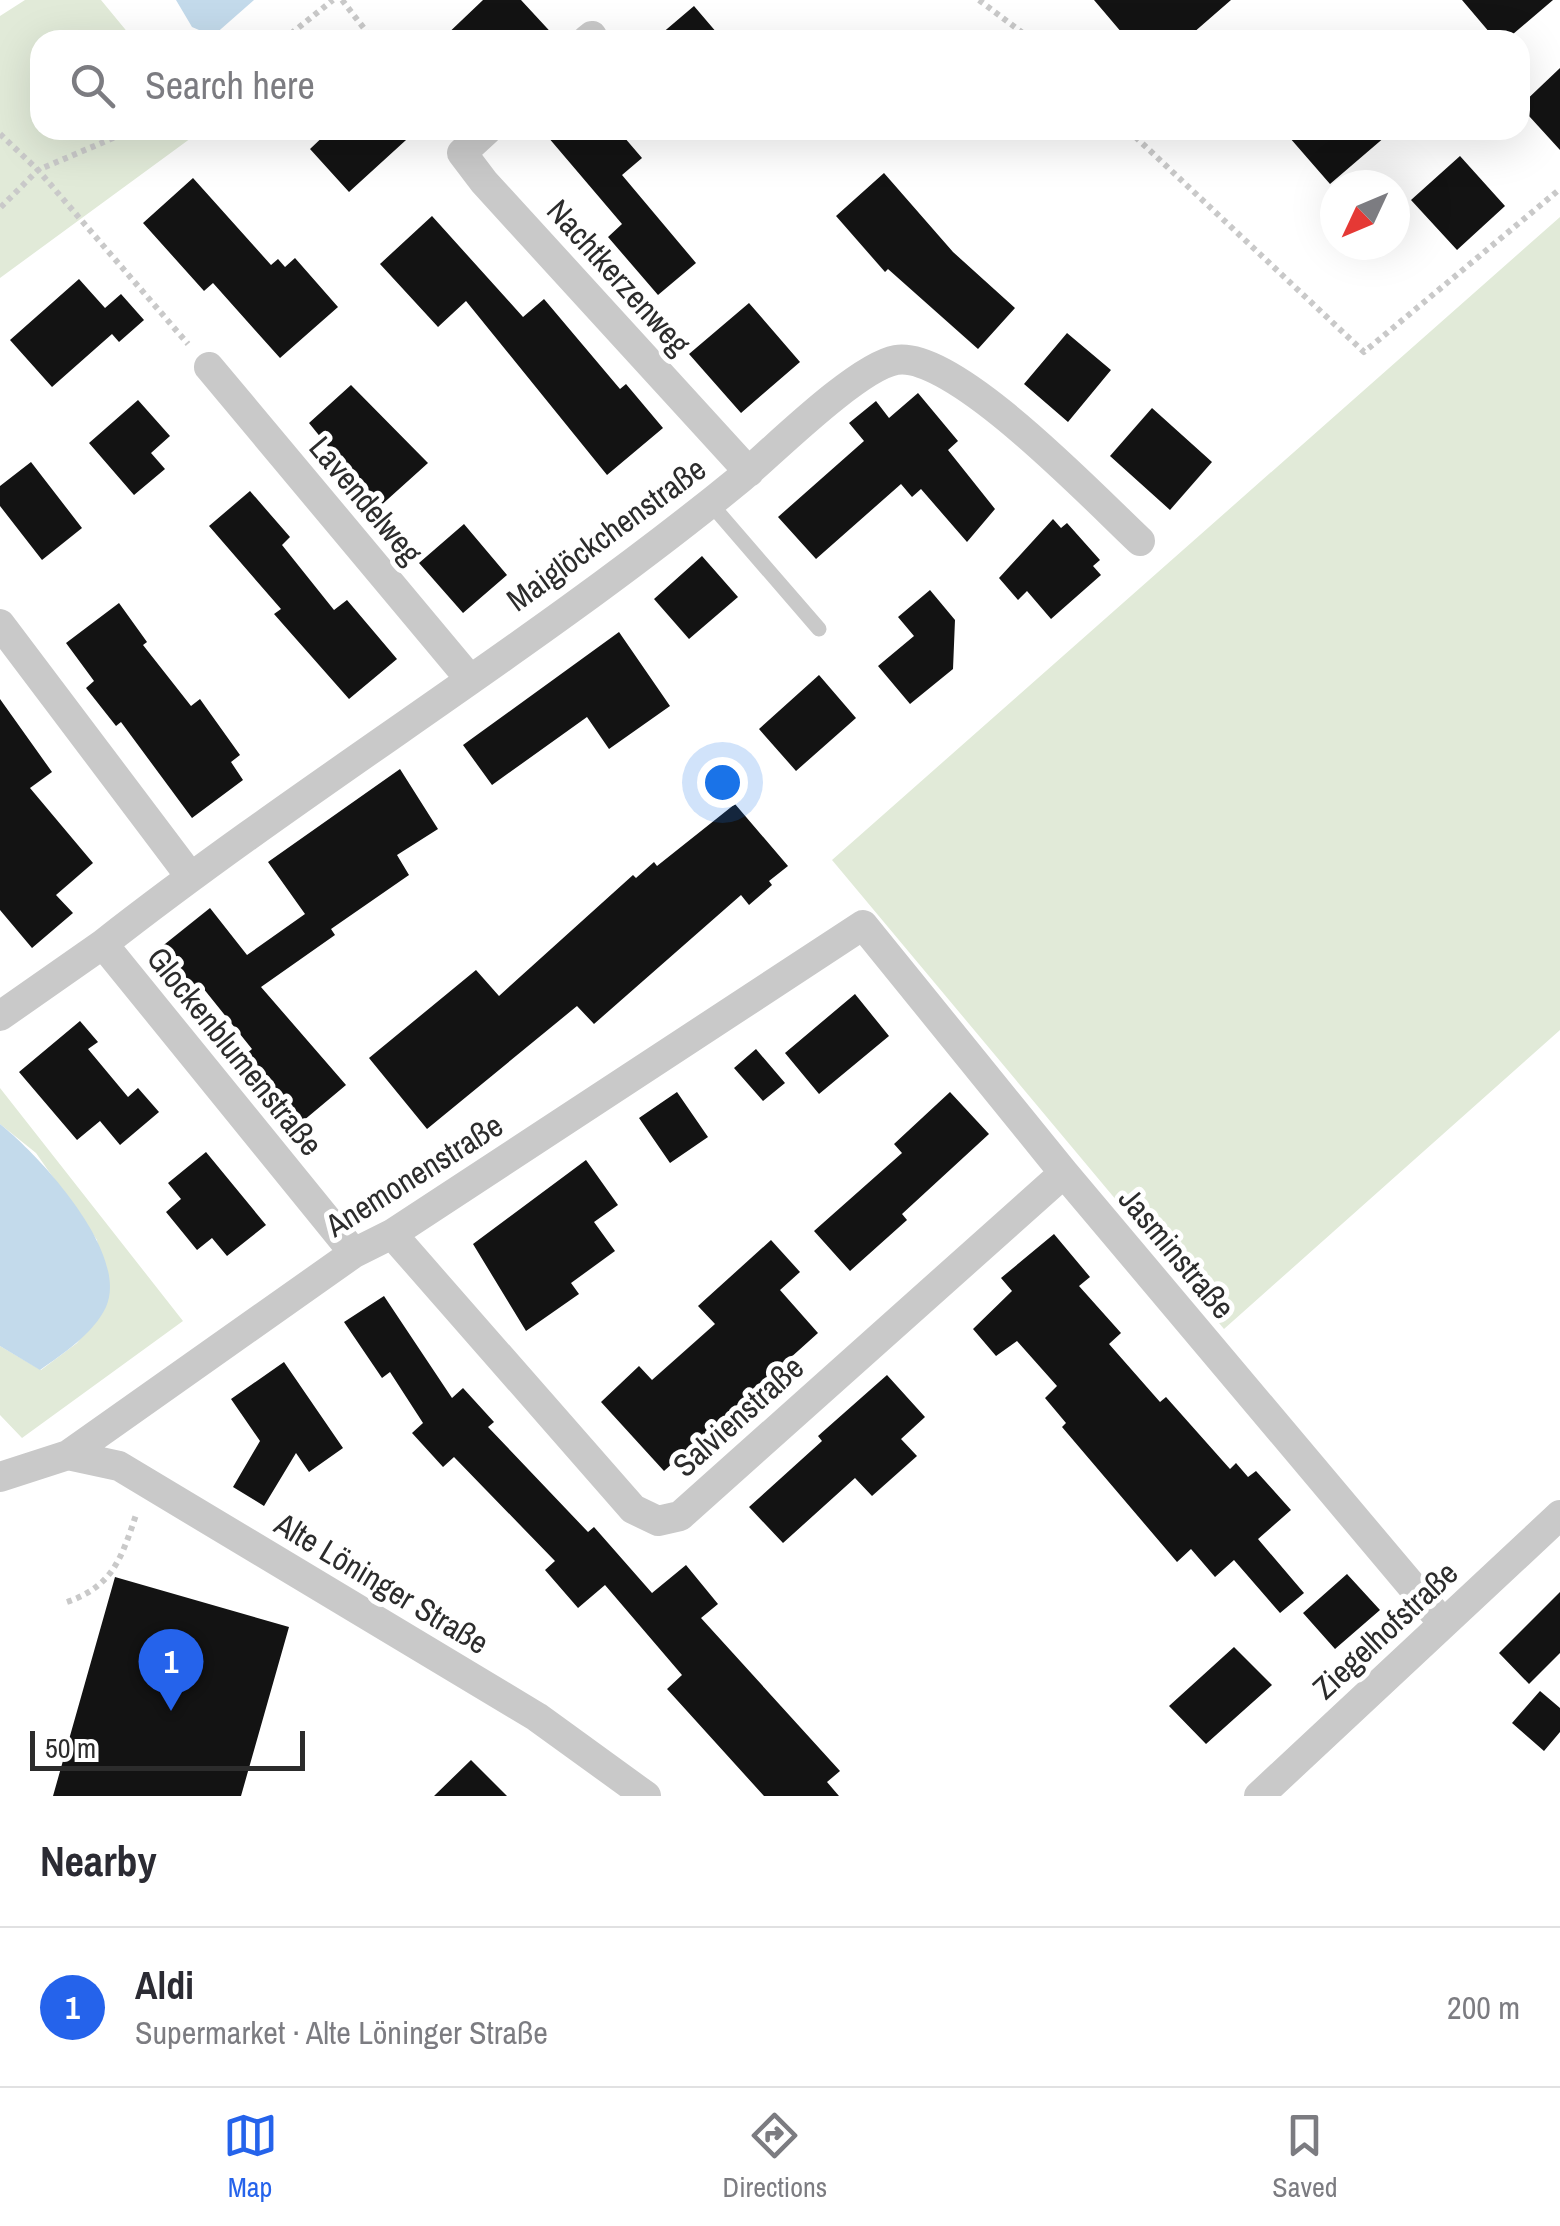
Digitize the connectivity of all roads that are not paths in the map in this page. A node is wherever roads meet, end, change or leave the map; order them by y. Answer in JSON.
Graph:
{"nodes":[{"id":1,"x":476,"y":140,"type":"edge"},
{"id":2,"x":209,"y":367,"type":"road end"},
{"id":3,"x":749,"y":472,"type":"junction"},
{"id":4,"x":710,"y":503,"type":"junction"},
{"id":5,"x":1140,"y":541,"type":"dead end"},
{"id":6,"x":0,"y":624,"type":"edge"},
{"id":7,"x":820,"y":629,"type":"dead end"},
{"id":8,"x":470,"y":678,"type":"junction"},
{"id":9,"x":190,"y":876,"type":"junction"},
{"id":10,"x":863,"y":925,"type":"joint"},
{"id":11,"x":103,"y":944,"type":"junction"},
{"id":12,"x":0,"y":1016,"type":"edge"},
{"id":13,"x":1064,"y":1173,"type":"junction"},
{"id":14,"x":392,"y":1234,"type":"junction"},
{"id":15,"x":354,"y":1253,"type":"junction"},
{"id":16,"x":68,"y":1455,"type":"junction"},
{"id":17,"x":0,"y":1476,"type":"edge"},
{"id":18,"x":1560,"y":1516,"type":"edge"},
{"id":19,"x":1443,"y":1623,"type":"junction"},
{"id":20,"x":646,"y":1796,"type":"edge"},
{"id":21,"x":1259,"y":1796,"type":"edge"}],
"edges":[{"from":1,"to":3,"type":"street","name":"Nachtkerzenweg"},
{"from":2,"to":8,"type":"street","name":"Lavendelweg"},
{"from":3,"to":4,"type":"street","name":"Maiglöckchenstraße"},
{"from":3,"to":5,"type":"street","name":"Maiglöckchenstraße"},
{"from":4,"to":7,"type":"lane"},
{"from":4,"to":8,"type":"street","name":"Maiglöckchenstraße"},
{"from":6,"to":9,"type":"street"},
{"from":8,"to":9,"type":"street","name":"Maiglöckchenstraße"},
{"from":9,"to":11,"type":"street","name":"Maiglöckchenstraße"},
{"from":10,"to":13,"type":"street","name":"Jasminstraße"},
{"from":10,"to":14,"type":"street","name":"Anemonenstraße"},
{"from":11,"to":12,"type":"street","name":"Glockenblumenstraße"},
{"from":11,"to":15,"type":"street","name":"Glockenblumenstraße"},
{"from":13,"to":14,"type":"street","name":"Salvienstraße"},
{"from":13,"to":19,"type":"street","name":"Jasminstraße"},
{"from":14,"to":15,"type":"street","name":"Anemonenstraße"},
{"from":15,"to":16,"type":"street","name":"Anemonenstraße"},
{"from":16,"to":17,"type":"street","name":"Anemonenstraße"},
{"from":16,"to":20,"type":"street","name":"Alte Löninger Straße"},
{"from":18,"to":19,"type":"street","name":"Ziegelhofstraße"},
{"from":19,"to":21,"type":"street","name":"Ziegelhofstraße"}]}
